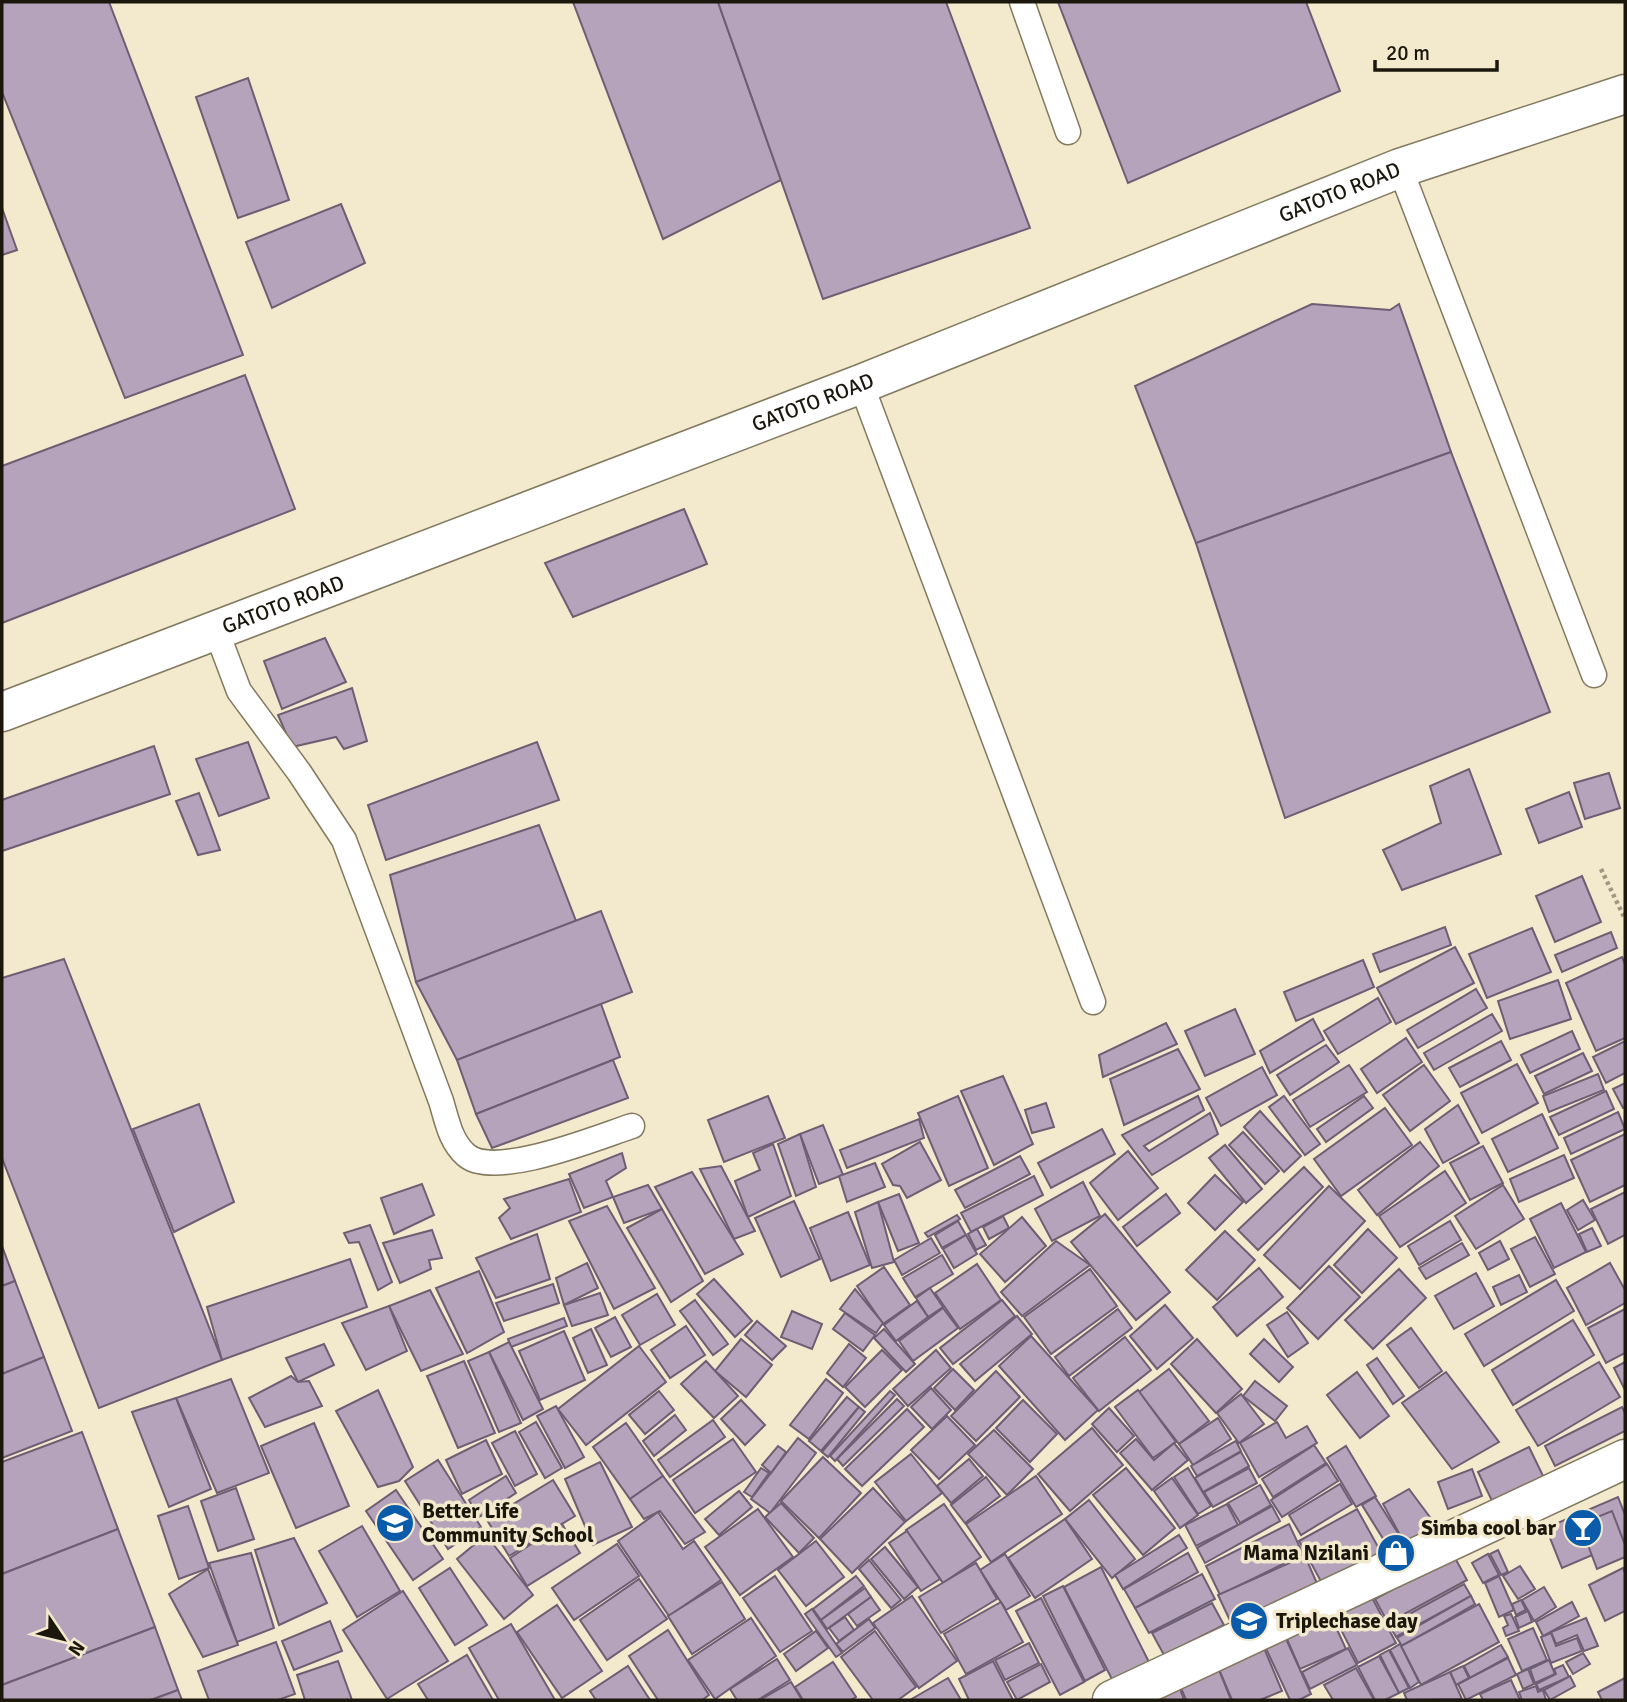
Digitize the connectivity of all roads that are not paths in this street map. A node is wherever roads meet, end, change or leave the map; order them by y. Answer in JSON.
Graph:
{"nodes":[{"id":1,"x":1022,"y":2,"type":"edge"},
{"id":2,"x":1625,"y":94,"type":"edge"},
{"id":3,"x":1068,"y":132,"type":"dead end"},
{"id":4,"x":1400,"y":168,"type":"junction"},
{"id":5,"x":861,"y":384,"type":"junction"},
{"id":6,"x":216,"y":630,"type":"junction"},
{"id":7,"x":1594,"y":675,"type":"dead end"},
{"id":8,"x":2,"y":712,"type":"edge"},
{"id":9,"x":1093,"y":1002,"type":"dead end"},
{"id":10,"x":632,"y":1126,"type":"dead end"},
{"id":11,"x":1625,"y":1459,"type":"edge"},
{"id":12,"x":1112,"y":1700,"type":"edge"}],
"edges":[{"from":1,"to":3,"type":"lane"},
{"from":2,"to":4,"type":"street","name":"GATOTO ROAD"},
{"from":4,"to":5,"type":"street","name":"GATOTO ROAD"},
{"from":4,"to":7,"type":"lane"},
{"from":5,"to":6,"type":"street","name":"GATOTO ROAD"},
{"from":5,"to":9,"type":"lane"},
{"from":6,"to":8,"type":"street","name":"GATOTO ROAD"},
{"from":6,"to":10,"type":"lane"},
{"from":11,"to":12,"type":"street"}]}
